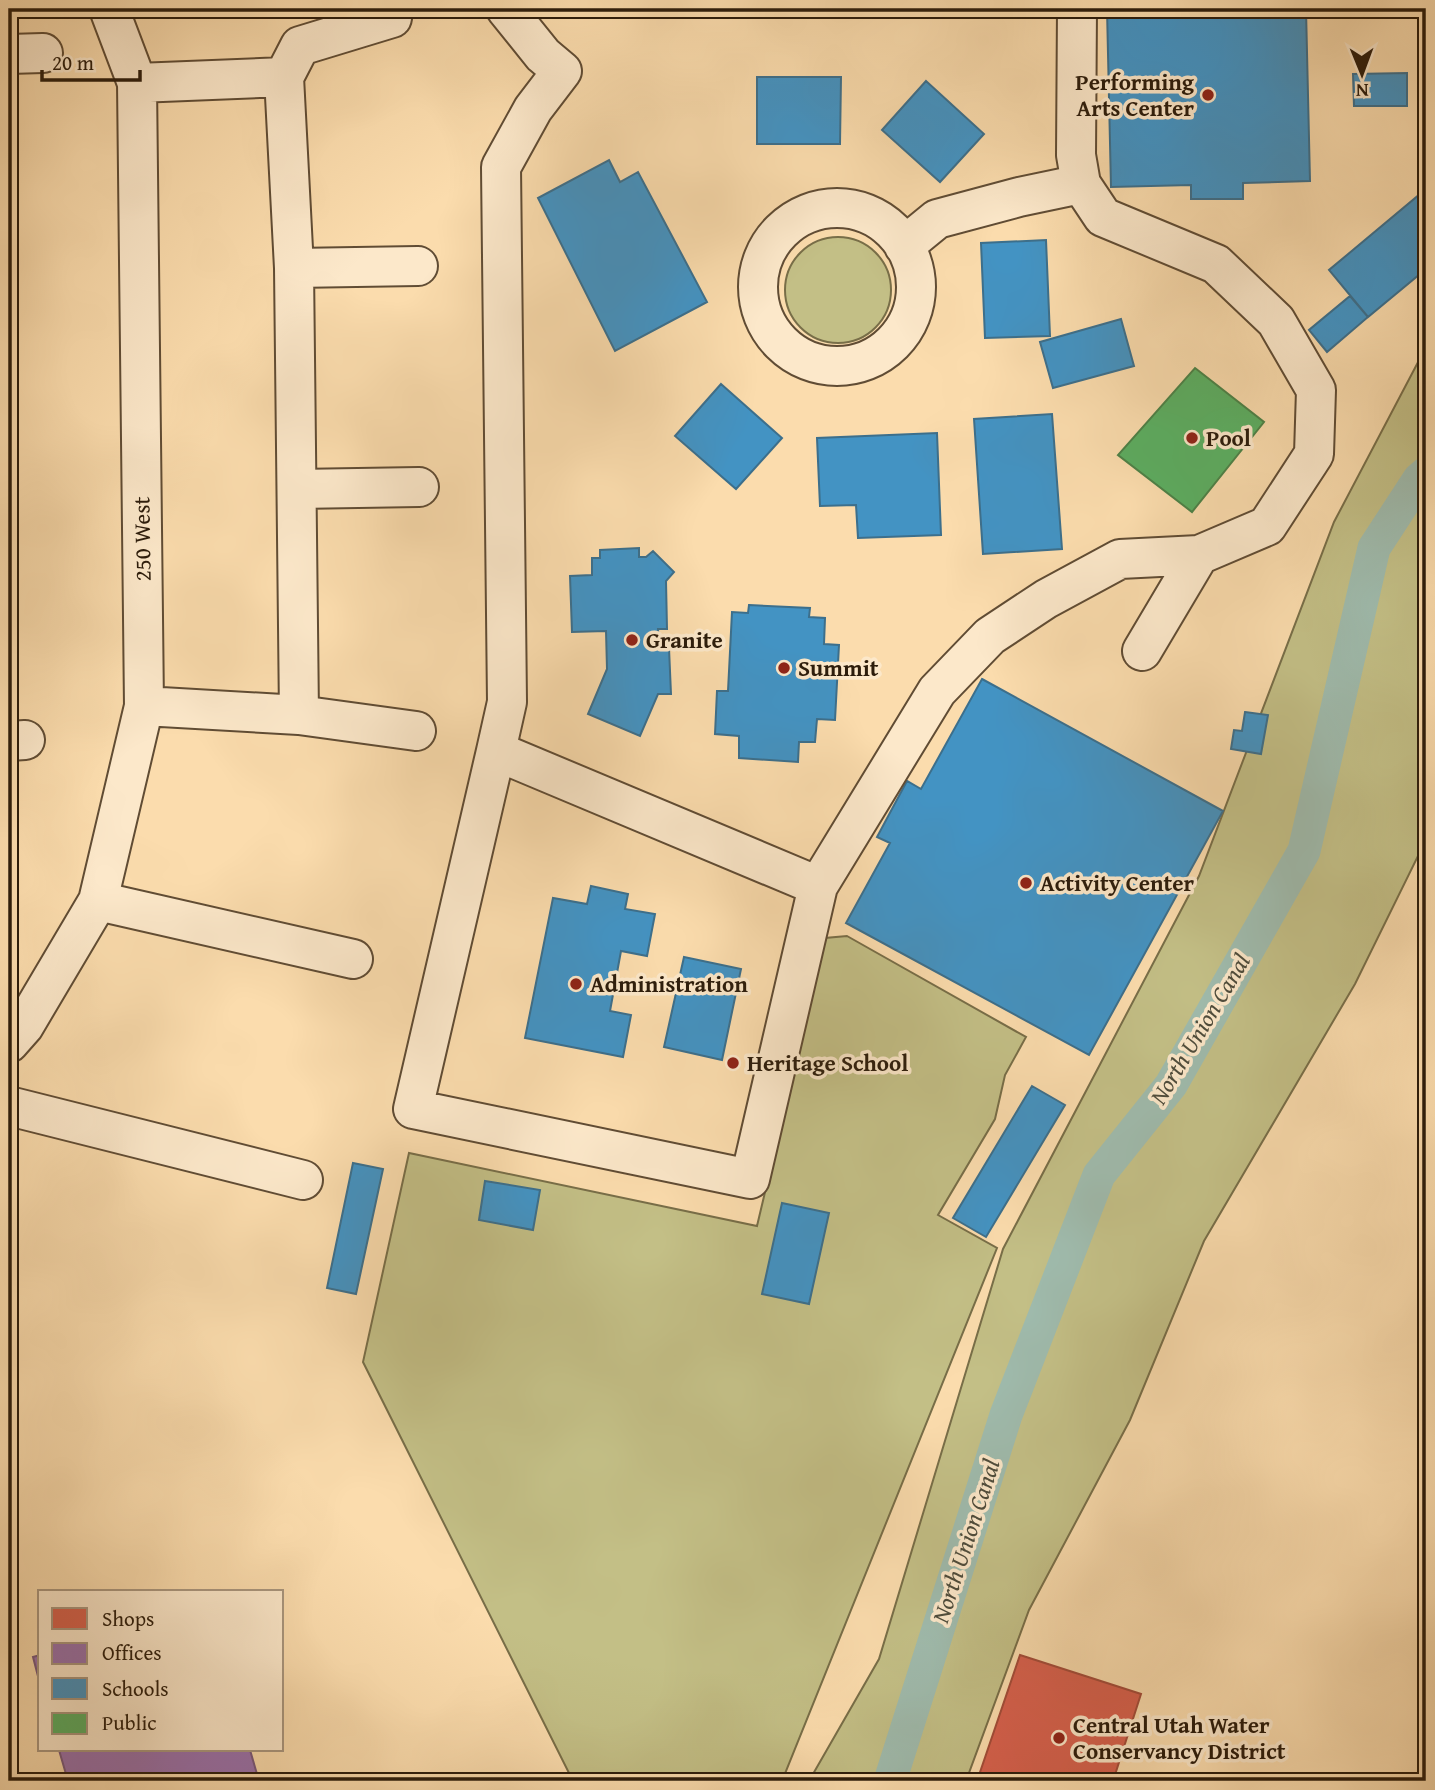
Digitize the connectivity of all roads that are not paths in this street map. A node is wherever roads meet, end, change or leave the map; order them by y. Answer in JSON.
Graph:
{"nodes":[{"id":1,"x":109,"y":9,"type":"edge"},
{"id":2,"x":506,"y":9,"type":"edge"},
{"id":3,"x":1077,"y":9,"type":"edge"},
{"id":4,"x":392,"y":18,"type":"dead end"},
{"id":5,"x":284,"y":77,"type":"junction"},
{"id":6,"x":137,"y":83,"type":"junction"},
{"id":7,"x":1081,"y":184,"type":"junction"},
{"id":8,"x":904,"y":246,"type":"junction"},
{"id":9,"x":418,"y":266,"type":"dead end"},
{"id":10,"x":294,"y":268,"type":"junction"},
{"id":11,"x":419,"y":487,"type":"dead end"},
{"id":12,"x":297,"y":489,"type":"junction"},
{"id":13,"x":1199,"y":555,"type":"junction"},
{"id":14,"x":1142,"y":651,"type":"dead end"},
{"id":15,"x":144,"y":706,"type":"junction"},
{"id":16,"x":299,"y":715,"type":"junction"},
{"id":17,"x":416,"y":732,"type":"dead end"},
{"id":18,"x":496,"y":751,"type":"junction"},
{"id":19,"x":818,"y":886,"type":"junction"},
{"id":20,"x":99,"y":901,"type":"junction"},
{"id":21,"x":353,"y":959,"type":"dead end"},
{"id":22,"x":9,"y":1043,"type":"edge"},
{"id":23,"x":9,"y":1106,"type":"edge"},
{"id":24,"x":303,"y":1180,"type":"dead end"}],
"edges":[{"from":1,"to":6,"type":"street","name":"250 West"},
{"from":2,"to":18,"type":"street"},
{"from":3,"to":7,"type":"street"},
{"from":4,"to":5,"type":"street"},
{"from":5,"to":6,"type":"street"},
{"from":5,"to":10,"type":"street"},
{"from":6,"to":15,"type":"street","name":"250 West"},
{"from":7,"to":8,"type":"street"},
{"from":7,"to":13,"type":"street"},
{"from":8,"to":8,"type":"street"},
{"from":9,"to":10,"type":"street"},
{"from":10,"to":12,"type":"street"},
{"from":11,"to":12,"type":"street"},
{"from":12,"to":16,"type":"street"},
{"from":13,"to":14,"type":"street"},
{"from":13,"to":19,"type":"street"},
{"from":15,"to":16,"type":"street"},
{"from":15,"to":20,"type":"street","name":"250 West"},
{"from":16,"to":17,"type":"street"},
{"from":18,"to":19,"type":"street"},
{"from":18,"to":19,"type":"street"},
{"from":20,"to":21,"type":"street"},
{"from":20,"to":22,"type":"street","name":"250 West"},
{"from":23,"to":24,"type":"street"}]}
